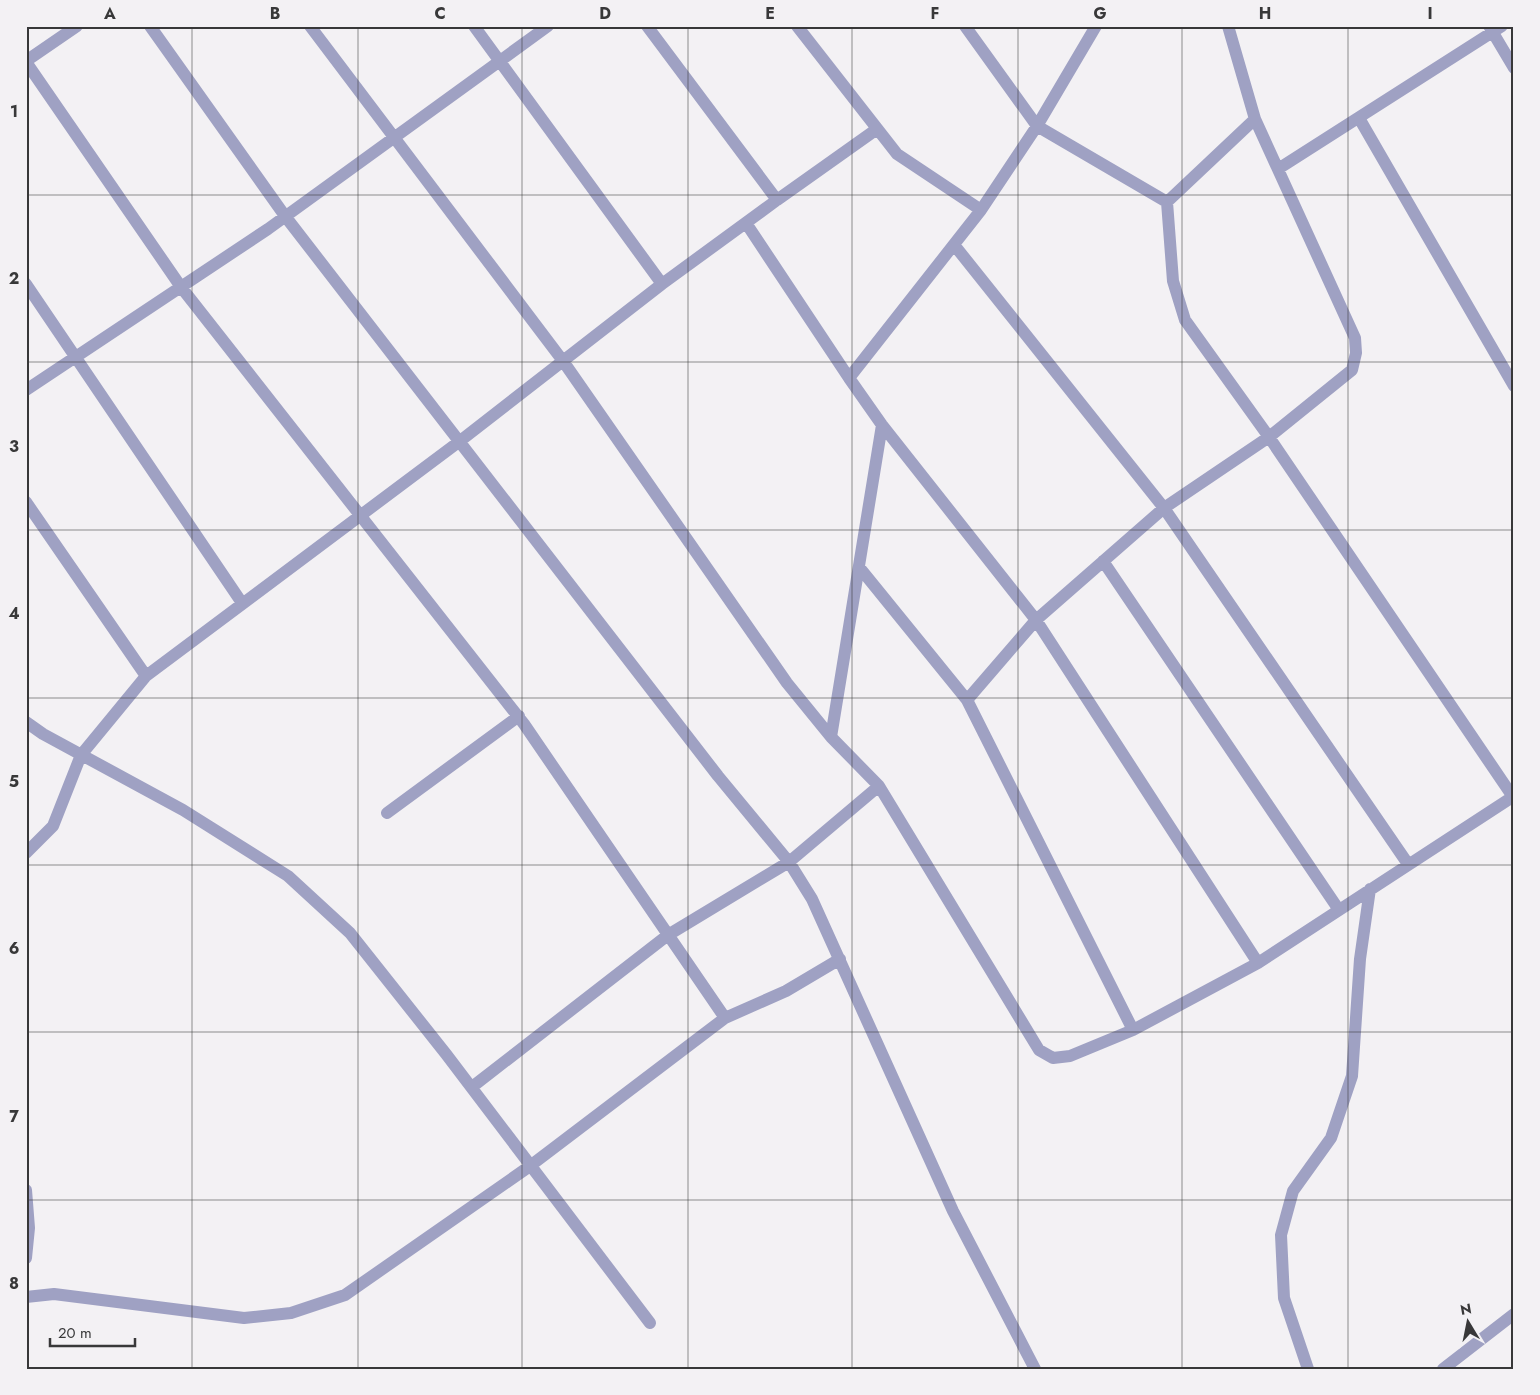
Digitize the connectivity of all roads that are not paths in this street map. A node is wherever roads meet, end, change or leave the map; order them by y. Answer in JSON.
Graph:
{"nodes":[{"id":1,"x":77,"y":26,"type":"edge"},
{"id":2,"x":150,"y":26,"type":"edge"},
{"id":3,"x":310,"y":26,"type":"edge"},
{"id":4,"x":474,"y":26,"type":"edge"},
{"id":5,"x":548,"y":26,"type":"edge"},
{"id":6,"x":647,"y":26,"type":"edge"},
{"id":7,"x":797,"y":26,"type":"edge"},
{"id":8,"x":965,"y":26,"type":"edge"},
{"id":9,"x":1096,"y":26,"type":"edge"},
{"id":10,"x":1228,"y":26,"type":"edge"},
{"id":11,"x":1495,"y":28,"type":"edge"},
{"id":12,"x":500,"y":61,"type":"junction"},
{"id":13,"x":26,"y":62,"type":"edge"},
{"id":14,"x":1514,"y":68,"type":"edge"},
{"id":15,"x":1359,"y":118,"type":"junction"},
{"id":16,"x":1255,"y":119,"type":"junction"},
{"id":17,"x":1037,"y":126,"type":"junction"},
{"id":18,"x":877,"y":129,"type":"junction"},
{"id":19,"x":394,"y":138,"type":"junction"},
{"id":20,"x":1278,"y":169,"type":"junction"},
{"id":21,"x":777,"y":200,"type":"junction"},
{"id":22,"x":1167,"y":202,"type":"junction"},
{"id":23,"x":981,"y":210,"type":"junction"},
{"id":24,"x":285,"y":216,"type":"junction"},
{"id":25,"x":746,"y":223,"type":"junction"},
{"id":26,"x":955,"y":246,"type":"junction"},
{"id":27,"x":26,"y":284,"type":"edge"},
{"id":28,"x":662,"y":284,"type":"junction"},
{"id":29,"x":181,"y":287,"type":"junction"},
{"id":30,"x":76,"y":357,"type":"junction"},
{"id":31,"x":563,"y":361,"type":"junction"},
{"id":32,"x":849,"y":378,"type":"junction"},
{"id":33,"x":1514,"y":386,"type":"edge"},
{"id":34,"x":26,"y":390,"type":"edge"},
{"id":35,"x":882,"y":425,"type":"junction"},
{"id":36,"x":1269,"y":437,"type":"junction"},
{"id":37,"x":460,"y":441,"type":"junction"},
{"id":38,"x":26,"y":502,"type":"edge"},
{"id":39,"x":1164,"y":508,"type":"junction"},
{"id":40,"x":360,"y":515,"type":"junction"},
{"id":41,"x":1103,"y":561,"type":"junction"},
{"id":42,"x":859,"y":567,"type":"junction"},
{"id":43,"x":242,"y":603,"type":"junction"},
{"id":44,"x":1036,"y":620,"type":"junction"},
{"id":45,"x":146,"y":676,"type":"junction"},
{"id":46,"x":967,"y":700,"type":"junction"},
{"id":47,"x":518,"y":716,"type":"junction"},
{"id":48,"x":26,"y":722,"type":"edge"},
{"id":49,"x":832,"y":737,"type":"junction"},
{"id":50,"x":81,"y":756,"type":"junction"},
{"id":51,"x":879,"y":786,"type":"junction"},
{"id":52,"x":1513,"y":797,"type":"edge"},
{"id":53,"x":387,"y":813,"type":"dead end"},
{"id":54,"x":26,"y":853,"type":"edge"},
{"id":55,"x":789,"y":862,"type":"junction"},
{"id":56,"x":1408,"y":864,"type":"junction"},
{"id":57,"x":1370,"y":890,"type":"junction"},
{"id":58,"x":1339,"y":910,"type":"junction"},
{"id":59,"x":668,"y":935,"type":"junction"},
{"id":60,"x":840,"y":960,"type":"junction"},
{"id":61,"x":1258,"y":963,"type":"junction"},
{"id":62,"x":725,"y":1018,"type":"junction"},
{"id":63,"x":1133,"y":1030,"type":"junction"},
{"id":64,"x":472,"y":1087,"type":"junction"},
{"id":65,"x":530,"y":1166,"type":"junction"},
{"id":66,"x":26,"y":1190,"type":"edge"},
{"id":67,"x":26,"y":1258,"type":"edge"},
{"id":68,"x":26,"y":1297,"type":"edge"},
{"id":69,"x":1514,"y":1314,"type":"edge"},
{"id":70,"x":650,"y":1323,"type":"dead end"},
{"id":71,"x":1035,"y":1369,"type":"edge"},
{"id":72,"x":1308,"y":1369,"type":"edge"},
{"id":73,"x":1443,"y":1369,"type":"edge"}],
"edges":[{"from":1,"to":13,"type":"street"},
{"from":2,"to":24,"type":"street"},
{"from":3,"to":19,"type":"street"},
{"from":4,"to":12,"type":"street"},
{"from":5,"to":12,"type":"street"},
{"from":6,"to":21,"type":"street"},
{"from":7,"to":18,"type":"street"},
{"from":8,"to":17,"type":"street"},
{"from":9,"to":17,"type":"street"},
{"from":10,"to":16,"type":"street"},
{"from":11,"to":14,"type":"street"},
{"from":11,"to":15,"type":"street"},
{"from":12,"to":19,"type":"street"},
{"from":12,"to":28,"type":"street"},
{"from":13,"to":29,"type":"street"},
{"from":15,"to":20,"type":"street"},
{"from":15,"to":33,"type":"street"},
{"from":16,"to":20,"type":"street"},
{"from":16,"to":22,"type":"street"},
{"from":17,"to":22,"type":"street"},
{"from":17,"to":23,"type":"street"},
{"from":18,"to":21,"type":"street"},
{"from":18,"to":23,"type":"street"},
{"from":19,"to":24,"type":"street"},
{"from":19,"to":31,"type":"street"},
{"from":20,"to":36,"type":"street"},
{"from":21,"to":25,"type":"street"},
{"from":22,"to":36,"type":"street"},
{"from":23,"to":26,"type":"street"},
{"from":24,"to":29,"type":"street"},
{"from":24,"to":37,"type":"street"},
{"from":25,"to":28,"type":"street"},
{"from":25,"to":32,"type":"street"},
{"from":26,"to":32,"type":"street"},
{"from":26,"to":39,"type":"street"},
{"from":27,"to":30,"type":"street"},
{"from":28,"to":31,"type":"street"},
{"from":29,"to":30,"type":"street"},
{"from":29,"to":40,"type":"street"},
{"from":30,"to":34,"type":"street"},
{"from":30,"to":43,"type":"street"},
{"from":31,"to":37,"type":"street"},
{"from":31,"to":49,"type":"street"},
{"from":32,"to":35,"type":"street"},
{"from":35,"to":42,"type":"street"},
{"from":35,"to":44,"type":"street"},
{"from":36,"to":39,"type":"street"},
{"from":36,"to":52,"type":"street"},
{"from":37,"to":40,"type":"street"},
{"from":37,"to":55,"type":"street"},
{"from":38,"to":45,"type":"street"},
{"from":39,"to":41,"type":"street"},
{"from":39,"to":56,"type":"street"},
{"from":40,"to":43,"type":"street"},
{"from":40,"to":47,"type":"street"},
{"from":41,"to":44,"type":"street"},
{"from":41,"to":58,"type":"street"},
{"from":42,"to":46,"type":"street"},
{"from":42,"to":49,"type":"street"},
{"from":43,"to":45,"type":"street"},
{"from":44,"to":46,"type":"street"},
{"from":44,"to":61,"type":"street"},
{"from":45,"to":50,"type":"street"},
{"from":46,"to":63,"type":"street"},
{"from":47,"to":53,"type":"street"},
{"from":47,"to":59,"type":"street"},
{"from":48,"to":50,"type":"street"},
{"from":49,"to":51,"type":"street"},
{"from":50,"to":54,"type":"street"},
{"from":50,"to":64,"type":"street"},
{"from":51,"to":55,"type":"street"},
{"from":51,"to":63,"type":"street"},
{"from":52,"to":56,"type":"street"},
{"from":55,"to":59,"type":"street"},
{"from":55,"to":60,"type":"street"},
{"from":56,"to":57,"type":"street"},
{"from":57,"to":58,"type":"street"},
{"from":57,"to":72,"type":"street"},
{"from":58,"to":61,"type":"street"},
{"from":59,"to":62,"type":"street"},
{"from":59,"to":64,"type":"street"},
{"from":60,"to":62,"type":"street"},
{"from":60,"to":71,"type":"street"},
{"from":61,"to":63,"type":"street"},
{"from":62,"to":65,"type":"street"},
{"from":64,"to":65,"type":"street"},
{"from":65,"to":68,"type":"street"},
{"from":65,"to":70,"type":"street"},
{"from":66,"to":67,"type":"street"},
{"from":69,"to":73,"type":"street"}]}
